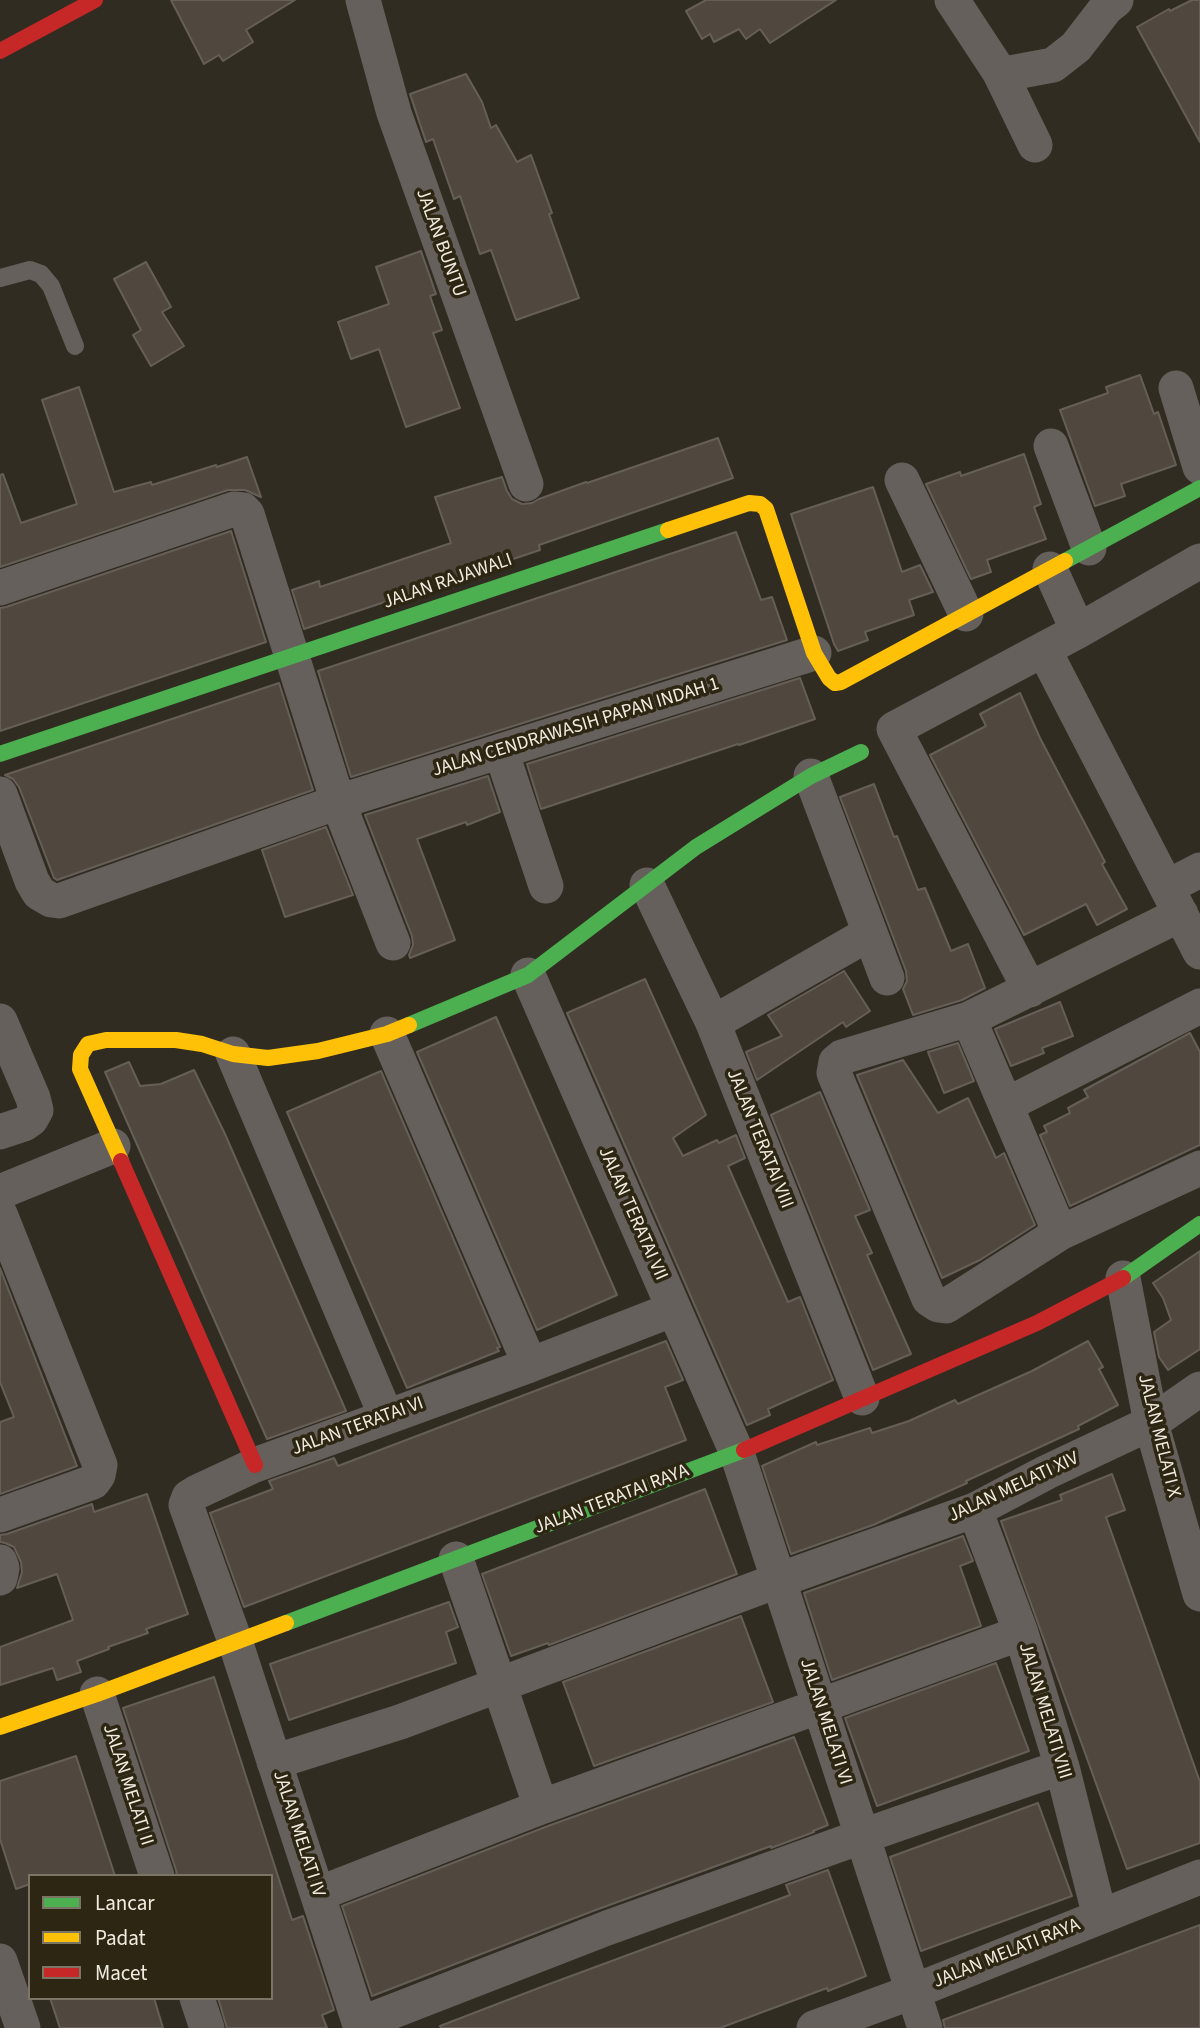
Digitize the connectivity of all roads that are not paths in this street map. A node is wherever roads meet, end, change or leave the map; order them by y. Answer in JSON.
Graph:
{"nodes":[{"id":1,"x":95,"y":0,"type":"edge"},
{"id":2,"x":363,"y":0,"type":"edge"},
{"id":3,"x":952,"y":0,"type":"edge"},
{"id":4,"x":1116,"y":0,"type":"edge"},
{"id":5,"x":0,"y":51,"type":"edge"},
{"id":6,"x":1000,"y":73,"type":"junction"},
{"id":7,"x":1035,"y":145,"type":"dead end"},
{"id":8,"x":0,"y":278,"type":"edge"},
{"id":9,"x":75,"y":346,"type":"dead end"},
{"id":10,"x":1176,"y":388,"type":"dead end"},
{"id":11,"x":1051,"y":446,"type":"dead end"},
{"id":12,"x":1200,"y":467,"type":"edge"},
{"id":13,"x":902,"y":480,"type":"dead end"},
{"id":14,"x":526,"y":484,"type":"dead end"},
{"id":15,"x":1200,"y":488,"type":"edge"},
{"id":16,"x":1089,"y":548,"type":"junction"},
{"id":17,"x":1200,"y":561,"type":"edge"},
{"id":18,"x":1050,"y":569,"type":"junction"},
{"id":19,"x":0,"y":588,"type":"edge"},
{"id":20,"x":966,"y":614,"type":"junction"},
{"id":21,"x":1078,"y":631,"type":"junction"},
{"id":22,"x":1044,"y":650,"type":"junction"},
{"id":23,"x":814,"y":653,"type":"junction"},
{"id":24,"x":293,"y":657,"type":"junction"},
{"id":25,"x":501,"y":751,"type":"junction"},
{"id":26,"x":861,"y":752,"type":"dead end"},
{"id":27,"x":0,"y":754,"type":"edge"},
{"id":28,"x":811,"y":776,"type":"junction"},
{"id":29,"x":0,"y":794,"type":"edge"},
{"id":30,"x":338,"y":803,"type":"junction"},
{"id":31,"x":1200,"y":870,"type":"edge"},
{"id":32,"x":647,"y":885,"type":"junction"},
{"id":33,"x":546,"y":887,"type":"dead end"},
{"id":34,"x":1174,"y":901,"type":"junction"},
{"id":35,"x":870,"y":933,"type":"junction"},
{"id":36,"x":393,"y":943,"type":"dead end"},
{"id":37,"x":1200,"y":952,"type":"edge"},
{"id":38,"x":528,"y":975,"type":"junction"},
{"id":39,"x":887,"y":978,"type":"dead end"},
{"id":40,"x":1030,"y":990,"type":"junction"},
{"id":41,"x":1200,"y":1006,"type":"edge"},
{"id":42,"x":969,"y":1019,"type":"junction"},
{"id":43,"x":0,"y":1021,"type":"edge"},
{"id":44,"x":713,"y":1023,"type":"junction"},
{"id":45,"x":387,"y":1034,"type":"junction"},
{"id":46,"x":233,"y":1054,"type":"junction"},
{"id":47,"x":1006,"y":1105,"type":"junction"},
{"id":48,"x":0,"y":1132,"type":"edge"},
{"id":49,"x":113,"y":1146,"type":"junction"},
{"id":50,"x":1200,"y":1168,"type":"edge"},
{"id":51,"x":0,"y":1192,"type":"edge"},
{"id":52,"x":0,"y":1214,"type":"edge"},
{"id":53,"x":1200,"y":1224,"type":"edge"},
{"id":54,"x":1060,"y":1233,"type":"junction"},
{"id":55,"x":1123,"y":1278,"type":"junction"},
{"id":56,"x":674,"y":1308,"type":"junction"},
{"id":57,"x":530,"y":1365,"type":"junction"},
{"id":58,"x":1200,"y":1389,"type":"edge"},
{"id":59,"x":862,"y":1398,"type":"junction"},
{"id":60,"x":386,"y":1416,"type":"junction"},
{"id":61,"x":1151,"y":1423,"type":"junction"},
{"id":62,"x":737,"y":1453,"type":"junction"},
{"id":63,"x":255,"y":1465,"type":"junction"},
{"id":64,"x":975,"y":1510,"type":"junction"},
{"id":65,"x":0,"y":1515,"type":"edge"},
{"id":66,"x":456,"y":1559,"type":"junction"},
{"id":67,"x":0,"y":1562,"type":"edge"},
{"id":68,"x":0,"y":1578,"type":"edge"},
{"id":69,"x":779,"y":1580,"type":"junction"},
{"id":70,"x":1200,"y":1594,"type":"edge"},
{"id":71,"x":1021,"y":1633,"type":"junction"},
{"id":72,"x":235,"y":1641,"type":"junction"},
{"id":73,"x":499,"y":1684,"type":"junction"},
{"id":74,"x":97,"y":1694,"type":"junction"},
{"id":75,"x":820,"y":1707,"type":"junction"},
{"id":76,"x":0,"y":1727,"type":"edge"},
{"id":77,"x":274,"y":1762,"type":"junction"},
{"id":78,"x":1062,"y":1767,"type":"junction"},
{"id":79,"x":541,"y":1807,"type":"junction"},
{"id":80,"x":863,"y":1836,"type":"junction"},
{"id":81,"x":156,"y":1874,"type":"edge"},
{"id":82,"x":1200,"y":1877,"type":"edge"},
{"id":83,"x":318,"y":1894,"type":"junction"},
{"id":84,"x":1100,"y":1917,"type":"junction"},
{"id":85,"x":0,"y":1961,"type":"edge"},
{"id":86,"x":912,"y":1992,"type":"junction"},
{"id":87,"x":198,"y":2000,"type":"edge"},
{"id":88,"x":360,"y":2026,"type":"edge"},
{"id":89,"x":23,"y":2028,"type":"edge"},
{"id":90,"x":206,"y":2028,"type":"edge"},
{"id":91,"x":814,"y":2028,"type":"edge"},
{"id":92,"x":925,"y":2028,"type":"edge"}],
"edges":[{"from":1,"to":5,"type":"street"},
{"from":2,"to":14,"type":"street","name":"JALAN BUNTU"},
{"from":3,"to":6,"type":"street"},
{"from":4,"to":6,"type":"street"},
{"from":6,"to":7,"type":"street"},
{"from":8,"to":9,"type":"lane"},
{"from":10,"to":12,"type":"street"},
{"from":11,"to":16,"type":"street"},
{"from":13,"to":20,"type":"street"},
{"from":15,"to":16,"type":"street","name":"JALAN RAJAWALI"},
{"from":16,"to":18,"type":"street","name":"JALAN RAJAWALI"},
{"from":17,"to":21,"type":"street"},
{"from":18,"to":20,"type":"street","name":"JALAN RAJAWALI"},
{"from":18,"to":21,"type":"street"},
{"from":19,"to":24,"type":"street"},
{"from":20,"to":23,"type":"street","name":"JALAN RAJAWALI"},
{"from":21,"to":22,"type":"street"},
{"from":22,"to":34,"type":"street"},
{"from":22,"to":40,"type":"street"},
{"from":23,"to":24,"type":"street","name":"JALAN RAJAWALI"},
{"from":23,"to":25,"type":"street","name":"JALAN CENDRAWASIH PAPAN INDAH 1"},
{"from":24,"to":27,"type":"street","name":"JALAN RAJAWALI"},
{"from":24,"to":30,"type":"street"},
{"from":25,"to":30,"type":"street","name":"JALAN CENDRAWASIH PAPAN INDAH 1"},
{"from":25,"to":33,"type":"street"},
{"from":26,"to":28,"type":"street"},
{"from":28,"to":32,"type":"street"},
{"from":28,"to":35,"type":"street"},
{"from":29,"to":30,"type":"street","name":"JALAN CENDRAWASIH PAPAN INDAH 1"},
{"from":30,"to":36,"type":"street"},
{"from":31,"to":34,"type":"street"},
{"from":32,"to":38,"type":"street"},
{"from":32,"to":44,"type":"street","name":"JALAN TERATAI VIII"},
{"from":34,"to":37,"type":"street"},
{"from":34,"to":40,"type":"street"},
{"from":35,"to":39,"type":"street"},
{"from":35,"to":44,"type":"street"},
{"from":38,"to":45,"type":"street"},
{"from":38,"to":56,"type":"street","name":"JALAN TERATAI VII"},
{"from":40,"to":42,"type":"street"},
{"from":41,"to":47,"type":"street"},
{"from":42,"to":47,"type":"street"},
{"from":42,"to":54,"type":"street"},
{"from":43,"to":48,"type":"street"},
{"from":44,"to":59,"type":"street","name":"JALAN TERATAI VIII"},
{"from":45,"to":46,"type":"street"},
{"from":45,"to":57,"type":"street"},
{"from":46,"to":49,"type":"street"},
{"from":46,"to":60,"type":"street"},
{"from":47,"to":54,"type":"street"},
{"from":49,"to":51,"type":"street"},
{"from":49,"to":63,"type":"street"},
{"from":50,"to":54,"type":"street"},
{"from":52,"to":65,"type":"street"},
{"from":53,"to":55,"type":"street","name":"JALAN TERATAI RAYA"},
{"from":55,"to":59,"type":"street","name":"JALAN TERATAI RAYA"},
{"from":55,"to":61,"type":"street","name":"JALAN MELATI X"},
{"from":56,"to":57,"type":"street","name":"JALAN TERATAI VI"},
{"from":56,"to":62,"type":"street","name":"JALAN TERATAI VII"},
{"from":57,"to":60,"type":"street","name":"JALAN TERATAI VI"},
{"from":58,"to":61,"type":"street","name":"JALAN MELATI XIV"},
{"from":59,"to":62,"type":"street","name":"JALAN TERATAI RAYA"},
{"from":60,"to":63,"type":"street","name":"JALAN TERATAI VI"},
{"from":61,"to":64,"type":"street","name":"JALAN MELATI XIV"},
{"from":61,"to":70,"type":"street","name":"JALAN MELATI X"},
{"from":62,"to":66,"type":"street","name":"JALAN TERATAI RAYA"},
{"from":62,"to":69,"type":"street","name":"JALAN MELATI VI"},
{"from":63,"to":72,"type":"street","name":"JALAN TERATAI VI"},
{"from":64,"to":69,"type":"street","name":"JALAN MELATI XIV"},
{"from":64,"to":71,"type":"street","name":"JALAN MELATI VIII"},
{"from":66,"to":72,"type":"street","name":"JALAN TERATAI RAYA"},
{"from":66,"to":73,"type":"street"},
{"from":67,"to":68,"type":"street"},
{"from":69,"to":73,"type":"street","name":"JALAN MELATI XIV"},
{"from":69,"to":75,"type":"street","name":"JALAN MELATI VI"},
{"from":71,"to":75,"type":"street"},
{"from":71,"to":78,"type":"street","name":"JALAN MELATI VIII"},
{"from":72,"to":74,"type":"street","name":"JALAN TERATAI RAYA"},
{"from":72,"to":77,"type":"street","name":"JALAN MELATI IV"},
{"from":73,"to":77,"type":"street","name":"JALAN MELATI XIV"},
{"from":73,"to":79,"type":"street"},
{"from":74,"to":76,"type":"street","name":"JALAN TERATAI RAYA"},
{"from":74,"to":81,"type":"street","name":"JALAN MELATI II"},
{"from":75,"to":79,"type":"street"},
{"from":75,"to":80,"type":"street","name":"JALAN MELATI VI"},
{"from":77,"to":83,"type":"street","name":"JALAN MELATI IV"},
{"from":78,"to":80,"type":"street"},
{"from":78,"to":84,"type":"street","name":"JALAN MELATI VIII"},
{"from":79,"to":83,"type":"street"},
{"from":80,"to":86,"type":"street","name":"JALAN MELATI VI"},
{"from":80,"to":88,"type":"street"},
{"from":82,"to":84,"type":"street","name":"JALAN MELATI RAYA"},
{"from":83,"to":88,"type":"street","name":"JALAN MELATI IV"},
{"from":84,"to":86,"type":"street","name":"JALAN MELATI RAYA"},
{"from":85,"to":89,"type":"street"},
{"from":86,"to":91,"type":"street","name":"JALAN MELATI RAYA"},
{"from":86,"to":92,"type":"street","name":"JALAN MELATI VI"},
{"from":87,"to":90,"type":"street"}]}
